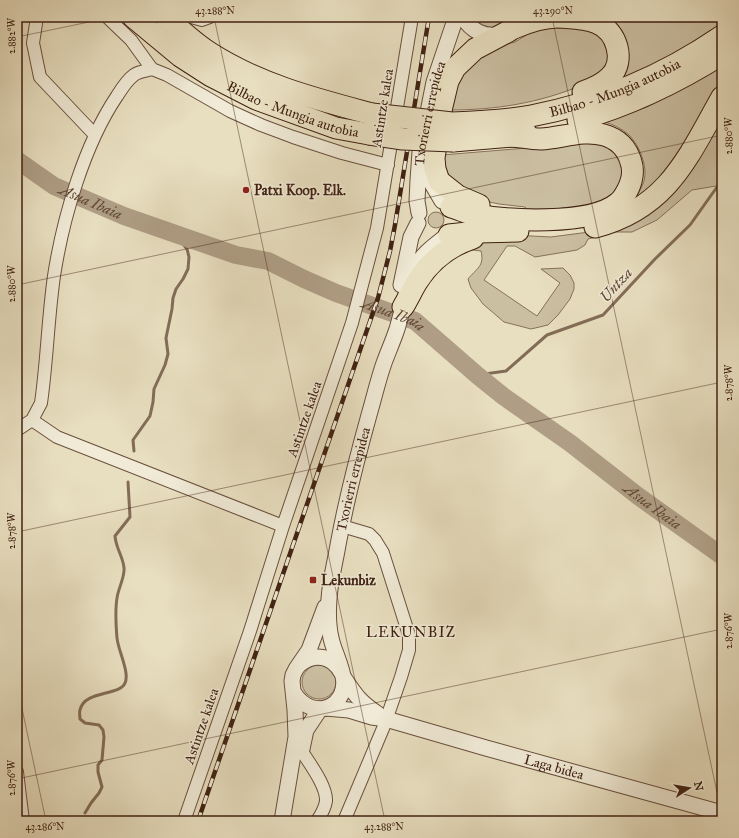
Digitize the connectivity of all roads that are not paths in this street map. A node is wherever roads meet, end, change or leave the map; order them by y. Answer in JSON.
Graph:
{"nodes":[{"id":1,"x":35,"y":17,"type":"edge"},
{"id":2,"x":107,"y":17,"type":"edge"},
{"id":3,"x":133,"y":17,"type":"edge"},
{"id":4,"x":165,"y":17,"type":"edge"},
{"id":5,"x":192,"y":17,"type":"edge"},
{"id":6,"x":210,"y":17,"type":"edge"},
{"id":7,"x":412,"y":17,"type":"edge"},
{"id":8,"x":456,"y":17,"type":"edge"},
{"id":9,"x":464,"y":17,"type":"edge"},
{"id":10,"x":559,"y":17,"type":"edge"},
{"id":11,"x":510,"y":28,"type":"edge"},
{"id":12,"x":722,"y":36,"type":"edge"},
{"id":13,"x":722,"y":54,"type":"edge"},
{"id":14,"x":152,"y":69,"type":"junction"},
{"id":15,"x":722,"y":97,"type":"edge"},
{"id":16,"x":370,"y":124,"type":"junction"},
{"id":17,"x":452,"y":126,"type":"junction"},
{"id":18,"x":94,"y":135,"type":"junction"},
{"id":19,"x":513,"y":136,"type":"junction"},
{"id":20,"x":388,"y":165,"type":"junction"},
{"id":21,"x":447,"y":204,"type":"junction"},
{"id":22,"x":418,"y":218,"type":"junction"},
{"id":23,"x":517,"y":219,"type":"junction"},
{"id":24,"x":493,"y":231,"type":"junction"},
{"id":25,"x":446,"y":237,"type":"junction"},
{"id":26,"x":400,"y":306,"type":"junction"},
{"id":27,"x":32,"y":420,"type":"junction"},
{"id":28,"x":17,"y":430,"type":"edge"},
{"id":29,"x":283,"y":526,"type":"junction"},
{"id":30,"x":342,"y":526,"type":"junction"},
{"id":31,"x":329,"y":597,"type":"junction"},
{"id":32,"x":300,"y":664,"type":"junction"},
{"id":33,"x":343,"y":675,"type":"junction"},
{"id":34,"x":294,"y":693,"type":"junction"},
{"id":35,"x":323,"y":708,"type":"junction"},
{"id":36,"x":386,"y":719,"type":"junction"},
{"id":37,"x":301,"y":750,"type":"junction"},
{"id":38,"x":17,"y":772,"type":"edge"},
{"id":39,"x":722,"y":813,"type":"edge"},
{"id":40,"x":23,"y":821,"type":"edge"},
{"id":41,"x":184,"y":821,"type":"edge"},
{"id":42,"x":282,"y":821,"type":"edge"},
{"id":43,"x":289,"y":821,"type":"edge"},
{"id":44,"x":317,"y":821,"type":"edge"},
{"id":45,"x":344,"y":821,"type":"edge"}],
"edges":[{"from":1,"to":18,"type":"street"},
{"from":2,"to":14,"type":"street"},
{"from":3,"to":16,"type":"highway","name":"Bilbao - Mungia autobia"},
{"from":4,"to":16,"type":"highway","name":"Bilbao - Mungia autobia"},
{"from":5,"to":6,"type":"street"},
{"from":7,"to":20,"type":"street","name":"Astintze kalea"},
{"from":8,"to":22,"type":"street","name":"Txorierri errepidea"},
{"from":9,"to":11,"type":"street"},
{"from":10,"to":11,"type":"highway"},
{"from":10,"to":17,"type":"highway"},
{"from":11,"to":21,"type":"street","name":"Txorierri errepidea"},
{"from":11,"to":23,"type":"highway"},
{"from":12,"to":17,"type":"highway","name":"Bilbao - Mungia autobia"},
{"from":13,"to":19,"type":"highway","name":"Bilbao - Mungia autobia"},
{"from":14,"to":18,"type":"street"},
{"from":14,"to":20,"type":"street"},
{"from":15,"to":24,"type":"highway"},
{"from":16,"to":17,"type":"highway","name":"Bilbao - Mungia autobia","bridge":true},
{"from":16,"to":17,"type":"highway","name":"Bilbao - Mungia autobia","bridge":true},
{"from":17,"to":19,"type":"highway","name":"Bilbao - Mungia autobia"},
{"from":18,"to":27,"type":"street"},
{"from":19,"to":23,"type":"highway"},
{"from":20,"to":29,"type":"street","name":"Astintze kalea"},
{"from":21,"to":22,"type":"street"},
{"from":21,"to":23,"type":"highway"},
{"from":21,"to":25,"type":"street"},
{"from":22,"to":25,"type":"street"},
{"from":22,"to":26,"type":"street","name":"Txorierri errepidea"},
{"from":24,"to":25,"type":"highway"},
{"from":24,"to":26,"type":"highway"},
{"from":25,"to":26,"type":"street","name":"Txorierri errepidea"},
{"from":26,"to":30,"type":"street","name":"Txorierri errepidea"},
{"from":27,"to":28,"type":"street"},
{"from":27,"to":29,"type":"street"},
{"from":29,"to":41,"type":"street","name":"Astintze kalea"},
{"from":30,"to":31,"type":"street","name":"Txorierri errepidea"},
{"from":30,"to":36,"type":"street"},
{"from":31,"to":32,"type":"street","name":"Txorierri errepidea"},
{"from":31,"to":33,"type":"street","name":"Txorierri errepidea"},
{"from":32,"to":33,"type":"street"},
{"from":32,"to":34,"type":"street","name":"Txorierri errepidea"},
{"from":33,"to":35,"type":"street"},
{"from":33,"to":36,"type":"street"},
{"from":34,"to":35,"type":"street"},
{"from":34,"to":42,"type":"street","name":"Txorierri errepidea"},
{"from":35,"to":36,"type":"street"},
{"from":35,"to":37,"type":"street"},
{"from":36,"to":39,"type":"street","name":"Laga bidea"},
{"from":36,"to":45,"type":"street"},
{"from":37,"to":43,"type":"street"},
{"from":37,"to":44,"type":"street"},
{"from":38,"to":40,"type":"street"}]}
